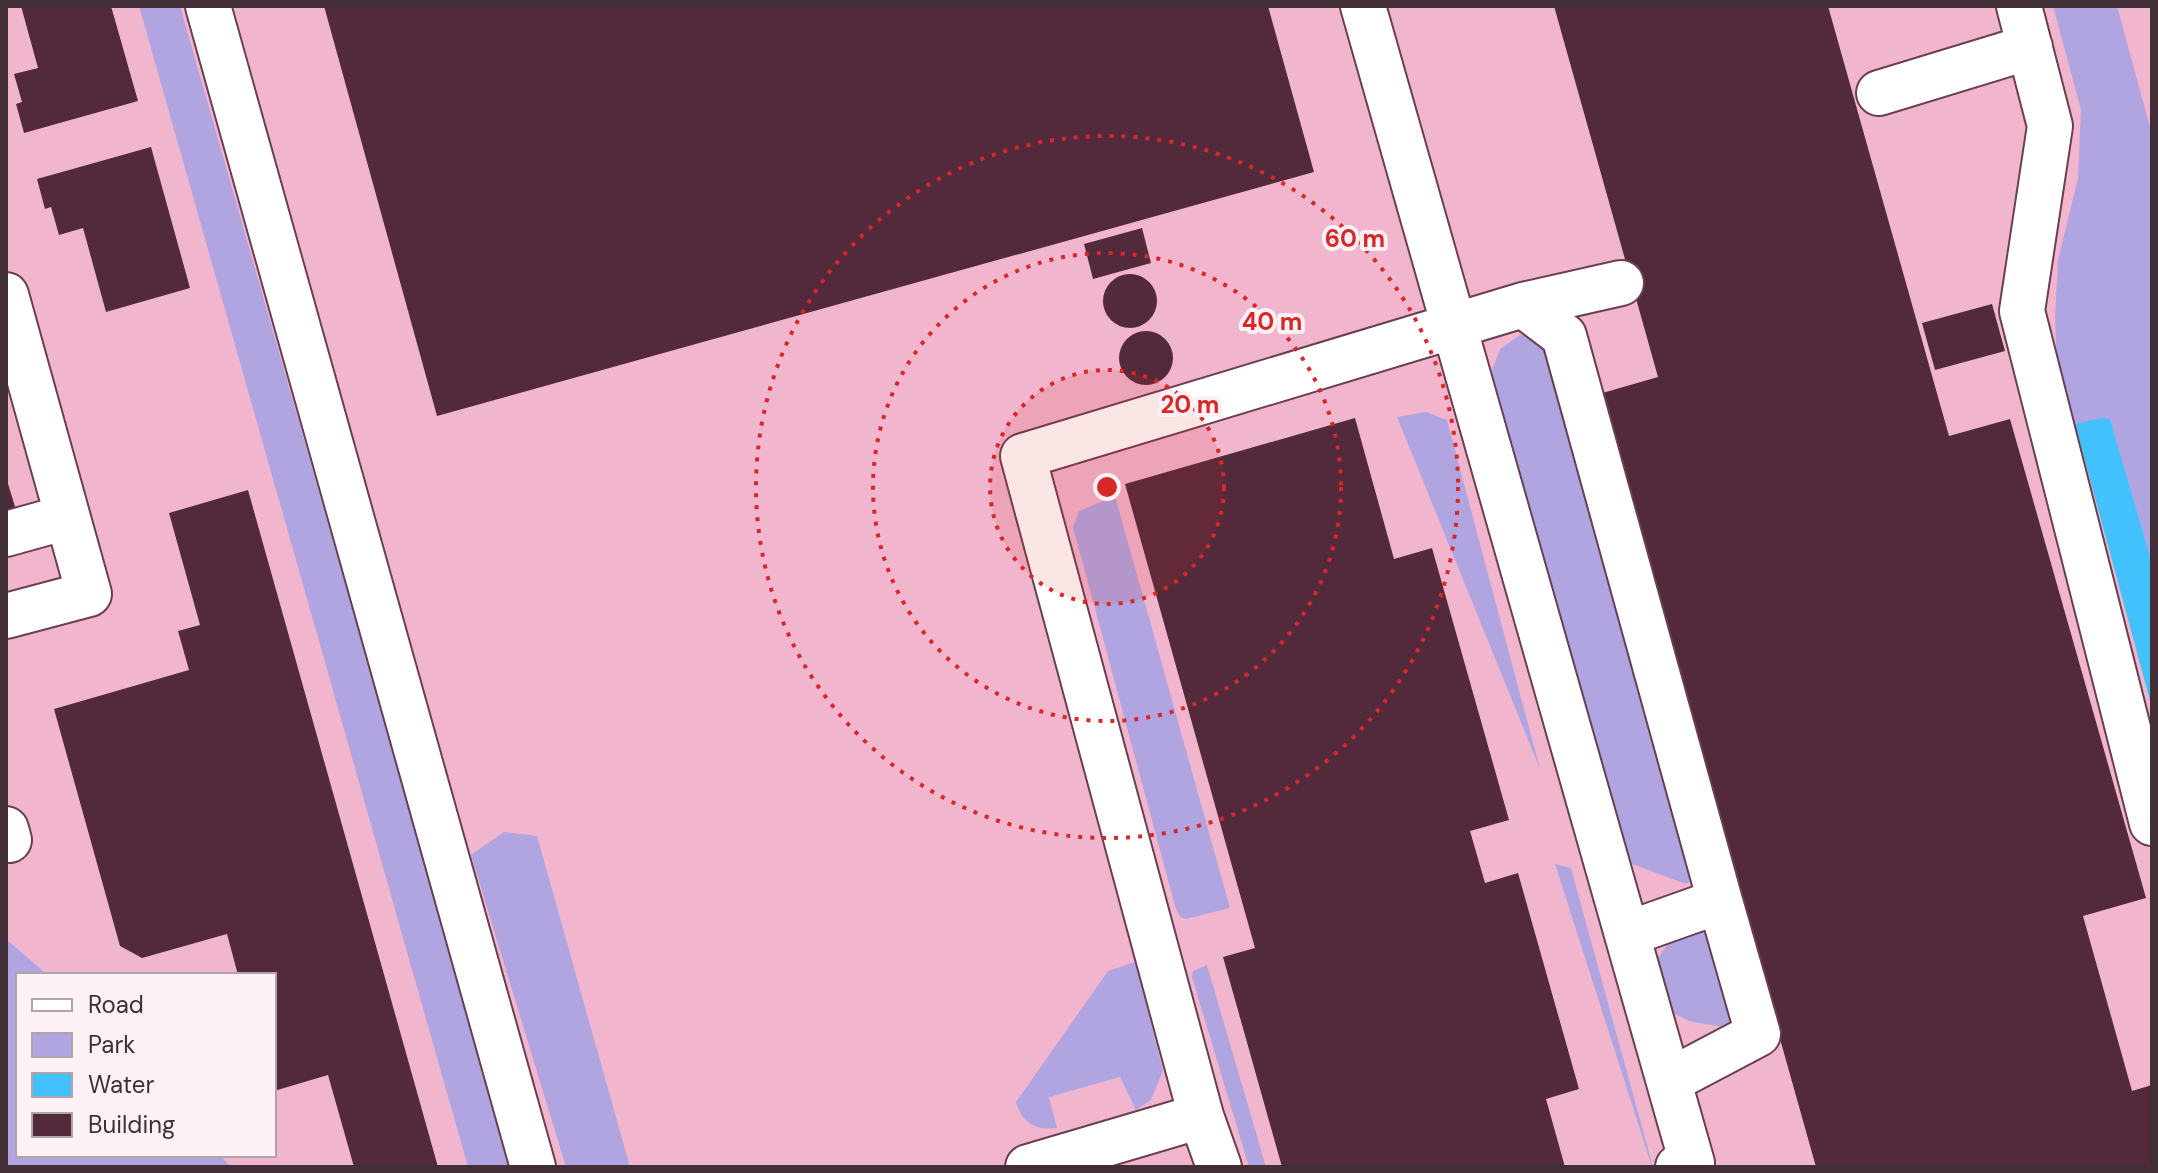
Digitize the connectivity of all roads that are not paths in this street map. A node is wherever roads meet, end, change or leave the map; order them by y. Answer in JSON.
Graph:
{"nodes":[{"id":1,"x":208,"y":6,"type":"edge"},
{"id":2,"x":1363,"y":6,"type":"edge"},
{"id":3,"x":2019,"y":6,"type":"edge"},
{"id":4,"x":2030,"y":47,"type":"junction"},
{"id":5,"x":1879,"y":93,"type":"dead end"},
{"id":6,"x":1621,"y":283,"type":"dead end"},
{"id":7,"x":6,"y":295,"type":"edge"},
{"id":8,"x":1523,"y":305,"type":"junction"},
{"id":9,"x":1453,"y":327,"type":"junction"},
{"id":10,"x":67,"y":517,"type":"junction"},
{"id":11,"x":6,"y":534,"type":"edge"},
{"id":12,"x":6,"y":616,"type":"edge"},
{"id":13,"x":2152,"y":823,"type":"edge"},
{"id":14,"x":1720,"y":901,"type":"junction"},
{"id":15,"x":1627,"y":934,"type":"junction"},
{"id":16,"x":1669,"y":1081,"type":"junction"},
{"id":17,"x":1201,"y":1116,"type":"junction"},
{"id":18,"x":533,"y":1167,"type":"edge"},
{"id":19,"x":1028,"y":1167,"type":"edge"},
{"id":20,"x":1219,"y":1167,"type":"edge"},
{"id":21,"x":1678,"y":1167,"type":"edge"}],
"edges":[{"from":1,"to":18,"type":"lane"},
{"from":2,"to":9,"type":"lane"},
{"from":3,"to":4,"type":"lane"},
{"from":4,"to":5,"type":"lane"},
{"from":4,"to":13,"type":"lane"},
{"from":6,"to":8,"type":"lane"},
{"from":7,"to":10,"type":"lane"},
{"from":8,"to":9,"type":"lane"},
{"from":8,"to":14,"type":"lane"},
{"from":9,"to":15,"type":"lane"},
{"from":9,"to":17,"type":"lane"},
{"from":10,"to":11,"type":"lane"},
{"from":10,"to":12,"type":"lane"},
{"from":14,"to":15,"type":"lane"},
{"from":14,"to":16,"type":"lane"},
{"from":15,"to":16,"type":"lane"},
{"from":16,"to":21,"type":"lane"},
{"from":17,"to":19,"type":"lane"},
{"from":17,"to":20,"type":"lane"}]}
